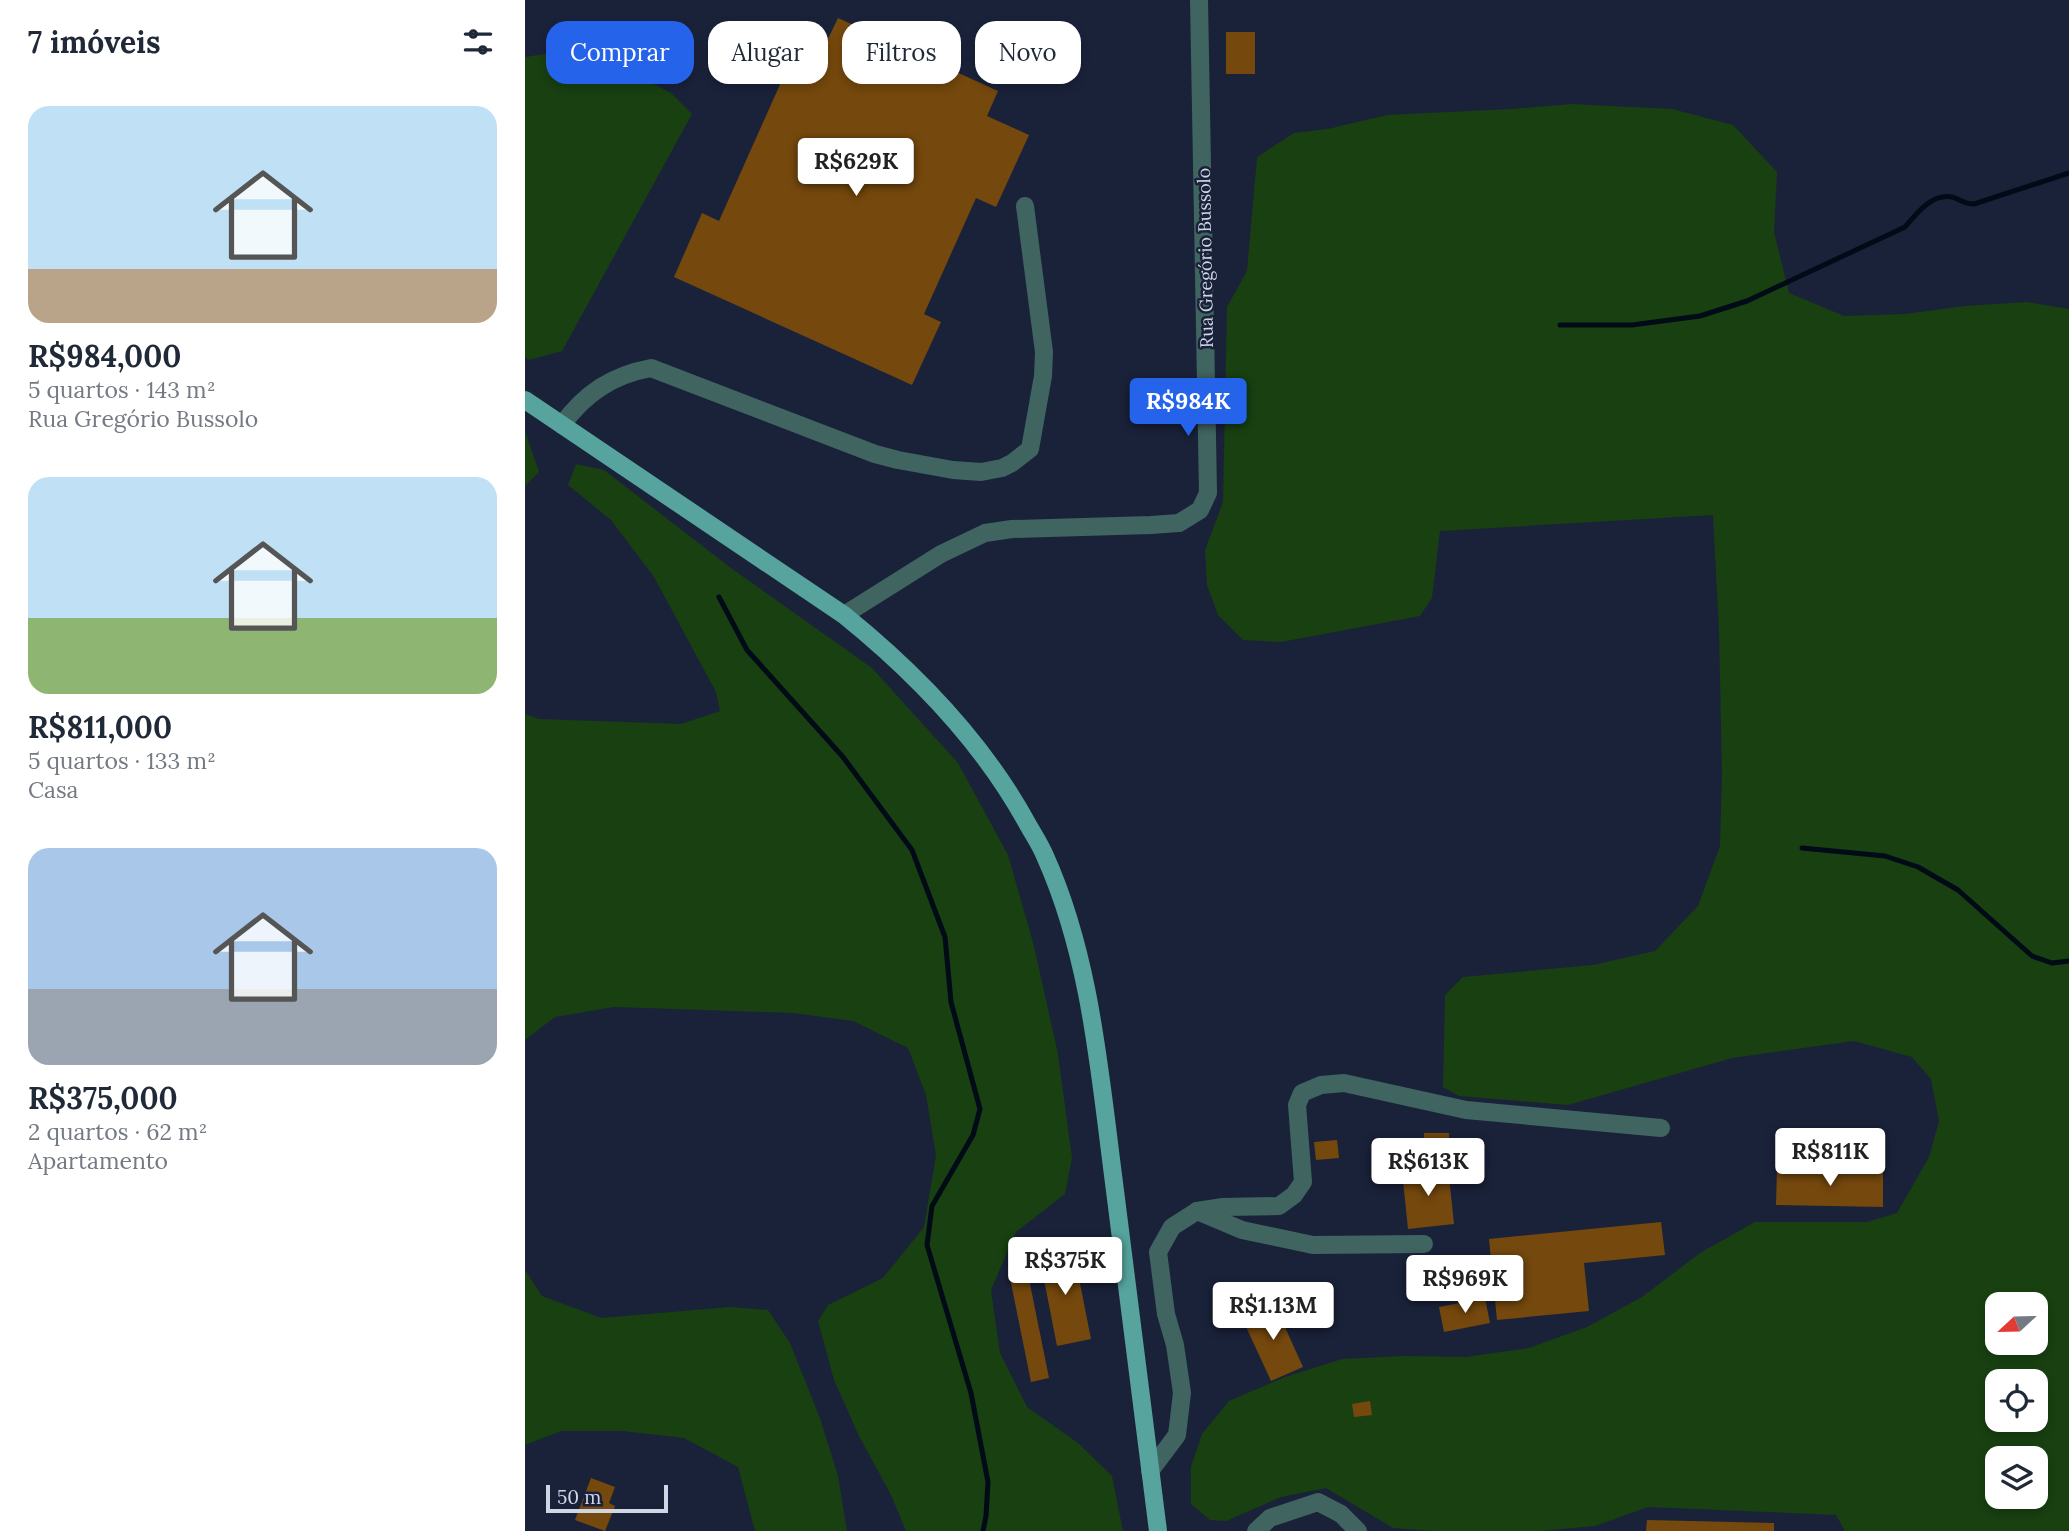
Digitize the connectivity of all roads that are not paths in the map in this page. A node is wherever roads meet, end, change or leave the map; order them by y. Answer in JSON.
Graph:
{"nodes":[{"id":1,"x":1199,"y":0,"type":"edge"},
{"id":2,"x":1025,"y":206,"type":"dead end"},
{"id":3,"x":525,"y":400,"type":"edge"},
{"id":4,"x":562,"y":425,"type":"junction"},
{"id":5,"x":843,"y":615,"type":"junction"},
{"id":6,"x":1661,"y":1128,"type":"dead end"},
{"id":7,"x":1197,"y":1210,"type":"junction"},
{"id":8,"x":1424,"y":1244,"type":"dead end"},
{"id":9,"x":1150,"y":1471,"type":"junction"},
{"id":10,"x":1158,"y":1531,"type":"edge"},
{"id":11,"x":1256,"y":1531,"type":"edge"},
{"id":12,"x":1359,"y":1531,"type":"edge"}],
"edges":[{"from":1,"to":5,"type":"street","name":"Rua Gregório Bussolo"},
{"from":2,"to":4,"type":"street"},
{"from":3,"to":4,"type":"main road"},
{"from":4,"to":5,"type":"main road"},
{"from":5,"to":9,"type":"main road"},
{"from":6,"to":7,"type":"street"},
{"from":7,"to":8,"type":"street"},
{"from":7,"to":9,"type":"street"},
{"from":9,"to":10,"type":"main road"},
{"from":11,"to":12,"type":"street"}]}
